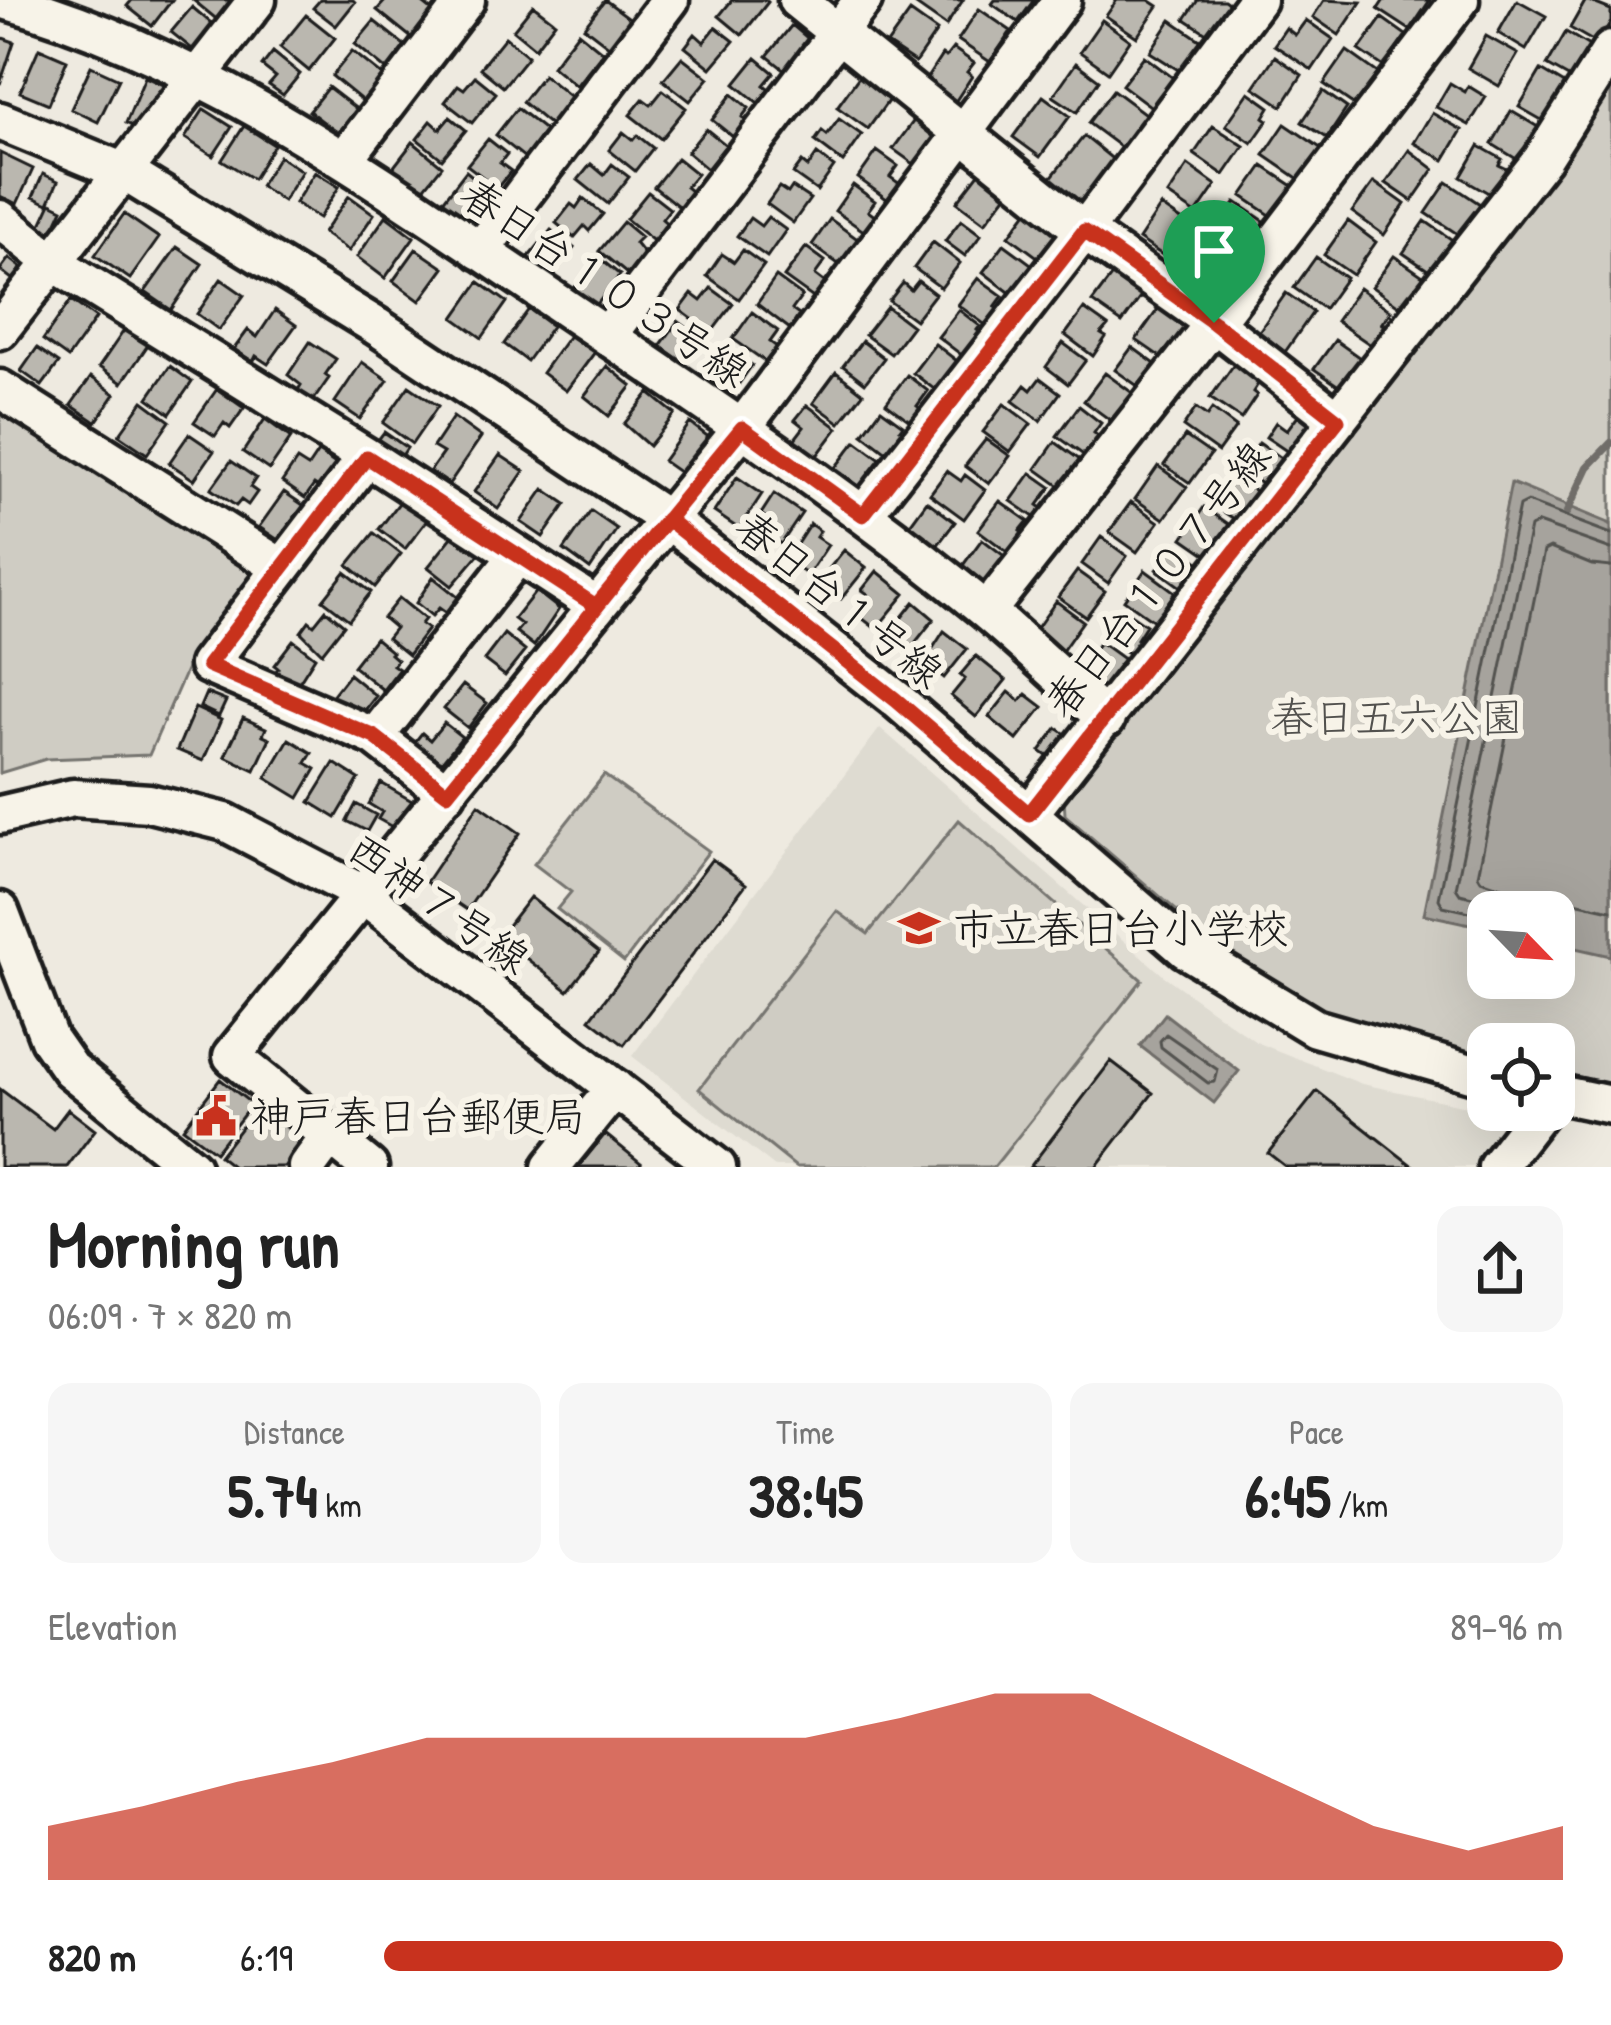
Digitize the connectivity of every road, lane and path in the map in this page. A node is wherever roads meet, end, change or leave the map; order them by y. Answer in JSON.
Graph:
{"nodes":[{"id":1,"x":4,"y":0,"type":"edge"},
{"id":2,"x":257,"y":0,"type":"edge"},
{"id":3,"x":466,"y":0,"type":"edge"},
{"id":4,"x":670,"y":0,"type":"edge"},
{"id":5,"x":797,"y":0,"type":"edge"},
{"id":6,"x":863,"y":0,"type":"edge"},
{"id":7,"x":1062,"y":0,"type":"edge"},
{"id":8,"x":1257,"y":0,"type":"edge"},
{"id":9,"x":1460,"y":0,"type":"edge"},
{"id":10,"x":77,"y":9,"type":"edge"},
{"id":11,"x":838,"y":32,"type":"junction"},
{"id":12,"x":1611,"y":50,"type":"edge"},
{"id":13,"x":199,"y":75,"type":"junction"},
{"id":14,"x":0,"y":122,"type":"edge"},
{"id":15,"x":964,"y":130,"type":"junction"},
{"id":16,"x":344,"y":160,"type":"junction"},
{"id":17,"x":124,"y":172,"type":"junction"},
{"id":18,"x":0,"y":219,"type":"edge"},
{"id":19,"x":1084,"y":231,"type":"junction"},
{"id":20,"x":480,"y":250,"type":"junction"},
{"id":21,"x":53,"y":262,"type":"junction"},
{"id":22,"x":1214,"y":323,"type":"junction"},
{"id":23,"x":0,"y":330,"type":"edge"},
{"id":24,"x":607,"y":336,"type":"junction"},
{"id":25,"x":0,"y":389,"type":"edge"},
{"id":26,"x":1338,"y":420,"type":"junction"},
{"id":27,"x":742,"y":428,"type":"junction"},
{"id":28,"x":367,"y":457,"type":"junction"},
{"id":29,"x":863,"y":515,"type":"junction"},
{"id":30,"x":667,"y":519,"type":"junction"},
{"id":31,"x":518,"y":555,"type":"junction"},
{"id":32,"x":282,"y":568,"type":"junction"},
{"id":33,"x":596,"y":606,"type":"junction"},
{"id":34,"x":987,"y":611,"type":"junction"},
{"id":35,"x":1106,"y":719,"type":"junction"},
{"id":36,"x":375,"y":737,"type":"junction"},
{"id":37,"x":447,"y":793,"type":"junction"},
{"id":38,"x":1029,"y":814,"type":"junction"},
{"id":39,"x":0,"y":815,"type":"edge"},
{"id":40,"x":361,"y":893,"type":"junction"},
{"id":41,"x":0,"y":911,"type":"edge"},
{"id":42,"x":1467,"y":1072,"type":"edge"},
{"id":43,"x":615,"y":1088,"type":"junction"},
{"id":44,"x":1575,"y":1104,"type":"edge"},
{"id":45,"x":1611,"y":1105,"type":"edge"},
{"id":46,"x":1525,"y":1131,"type":"edge"},
{"id":47,"x":330,"y":1136,"type":"junction"},
{"id":48,"x":190,"y":1167,"type":"edge"},
{"id":49,"x":307,"y":1167,"type":"edge"},
{"id":50,"x":369,"y":1167,"type":"edge"},
{"id":51,"x":551,"y":1167,"type":"edge"},
{"id":52,"x":717,"y":1167,"type":"edge"},
{"id":53,"x":1497,"y":1167,"type":"edge"}],
"edges":[{"from":1,"to":10,"type":"street","name":"春日台１０３号線"},
{"from":2,"to":13,"type":"street"},
{"from":3,"to":16,"type":"street"},
{"from":4,"to":20,"type":"street"},
{"from":5,"to":11,"type":"street"},
{"from":6,"to":11,"type":"street"},
{"from":7,"to":15,"type":"street"},
{"from":8,"to":19,"type":"street"},
{"from":9,"to":22,"type":"street"},
{"from":10,"to":13,"type":"street","name":"春日台１０３号線"},
{"from":11,"to":15,"type":"street"},
{"from":11,"to":24,"type":"street"},
{"from":12,"to":26,"type":"street","name":"春日台１０７号線"},
{"from":13,"to":16,"type":"street","name":"春日台１０３号線"},
{"from":13,"to":17,"type":"street"},
{"from":14,"to":17,"type":"street","name":"春日台１号線"},
{"from":15,"to":19,"type":"street"},
{"from":15,"to":27,"type":"street"},
{"from":16,"to":20,"type":"street","name":"春日台１０３号線"},
{"from":17,"to":21,"type":"street"},
{"from":17,"to":30,"type":"street","name":"春日台１号線"},
{"from":18,"to":21,"type":"street"},
{"from":19,"to":22,"type":"street"},
{"from":19,"to":29,"type":"street"},
{"from":20,"to":24,"type":"street","name":"春日台１０３号線"},
{"from":21,"to":23,"type":"street"},
{"from":21,"to":28,"type":"street"},
{"from":22,"to":26,"type":"street"},
{"from":22,"to":34,"type":"street"},
{"from":24,"to":27,"type":"street","name":"春日台１０３号線"},
{"from":25,"to":32,"type":"street"},
{"from":26,"to":35,"type":"street","name":"春日台１０７号線"},
{"from":27,"to":29,"type":"street","name":"春日台１０３号線"},
{"from":27,"to":30,"type":"street"},
{"from":28,"to":31,"type":"street"},
{"from":28,"to":32,"type":"street"},
{"from":29,"to":34,"type":"street","name":"春日台１０３号線"},
{"from":30,"to":33,"type":"street"},
{"from":30,"to":38,"type":"street","name":"春日台１号線"},
{"from":31,"to":33,"type":"street"},
{"from":31,"to":36,"type":"street"},
{"from":32,"to":36,"type":"street"},
{"from":33,"to":37,"type":"street"},
{"from":34,"to":35,"type":"street","name":"春日台１０３号線"},
{"from":35,"to":38,"type":"street","name":"春日台１０７号線"},
{"from":36,"to":37,"type":"street"},
{"from":37,"to":40,"type":"street"},
{"from":38,"to":42,"type":"street","name":"春日台１号線"},
{"from":39,"to":40,"type":"street","name":"西神７号線"},
{"from":40,"to":43,"type":"street","name":"西神７号線"},
{"from":40,"to":47,"type":"street"},
{"from":41,"to":48,"type":"street"},
{"from":43,"to":51,"type":"street"},
{"from":43,"to":52,"type":"street","name":"西神７号線"},
{"from":44,"to":45,"type":"street"},
{"from":46,"to":53,"type":"street"},
{"from":47,"to":49,"type":"street"},
{"from":47,"to":50,"type":"street"}]}
